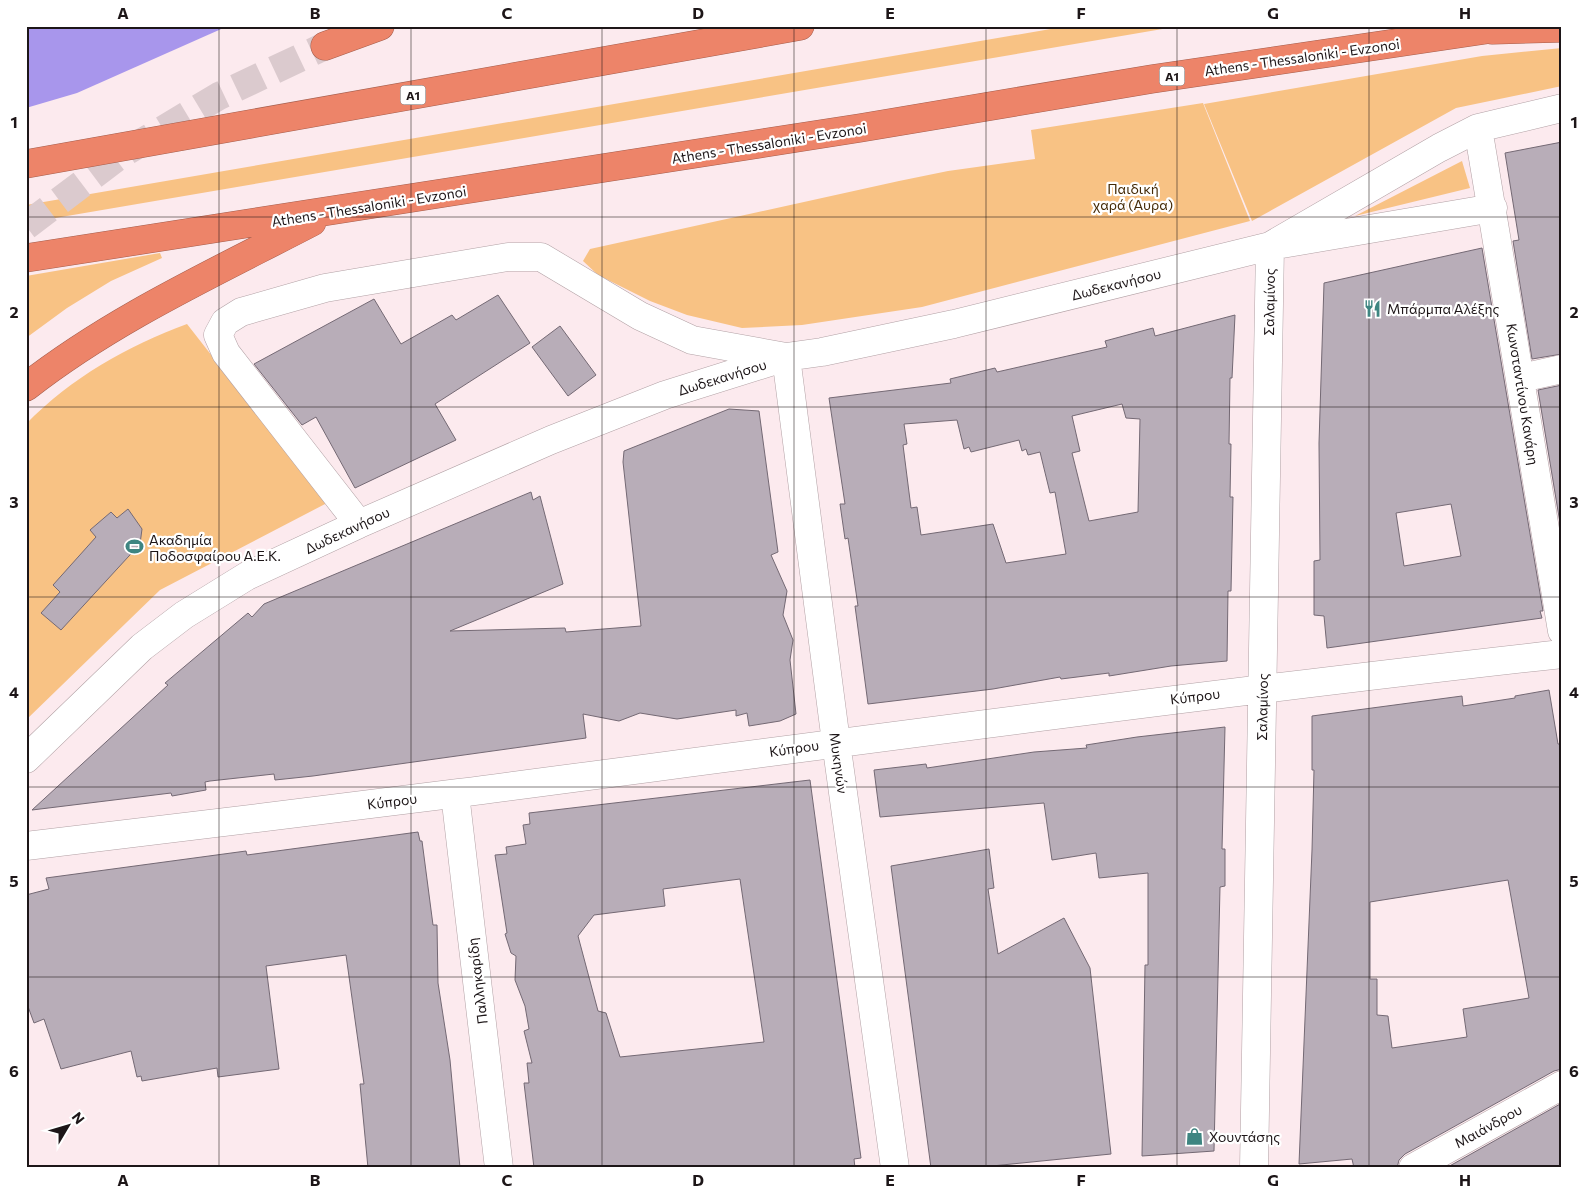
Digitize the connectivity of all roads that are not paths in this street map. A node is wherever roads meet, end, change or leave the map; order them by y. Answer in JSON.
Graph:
{"nodes":[{"id":1,"x":380,"y":26,"type":"edge"},
{"id":2,"x":800,"y":26,"type":"edge"},
{"id":3,"x":1498,"y":28,"type":"edge"},
{"id":4,"x":1562,"y":28,"type":"edge"},
{"id":5,"x":325,"y":46,"type":"tunnel mouth"},
{"id":6,"x":1562,"y":108,"type":"edge"},
{"id":7,"x":1478,"y":128,"type":"junction"},
{"id":8,"x":26,"y":164,"type":"edge"},
{"id":9,"x":1493,"y":208,"type":"junction"},
{"id":10,"x":331,"y":212,"type":"junction"},
{"id":11,"x":1270,"y":246,"type":"junction"},
{"id":12,"x":26,"y":258,"type":"edge"},
{"id":13,"x":786,"y":357,"type":"junction"},
{"id":14,"x":1562,"y":369,"type":"edge"},
{"id":15,"x":1521,"y":378,"type":"junction"},
{"id":16,"x":26,"y":387,"type":"edge"},
{"id":17,"x":359,"y":524,"type":"junction"},
{"id":18,"x":1562,"y":631,"type":"edge"},
{"id":19,"x":1562,"y":654,"type":"edge"},
{"id":20,"x":1262,"y":688,"type":"junction"},
{"id":21,"x":836,"y":742,"type":"junction"},
{"id":22,"x":26,"y":759,"type":"edge"},
{"id":23,"x":455,"y":794,"type":"junction"},
{"id":24,"x":26,"y":846,"type":"edge"},
{"id":25,"x":1562,"y":1085,"type":"edge"},
{"id":26,"x":498,"y":1168,"type":"edge"},
{"id":27,"x":895,"y":1168,"type":"edge"},
{"id":28,"x":1254,"y":1168,"type":"edge"},
{"id":29,"x":1413,"y":1168,"type":"edge"}],
"edges":[{"from":1,"to":5,"type":"highway"},
{"from":2,"to":8,"type":"highway","number":"Α1"},
{"from":3,"to":4,"type":"highway","name":"Athens - Thessaloniki - Evzonoi"},
{"from":3,"to":10,"type":"highway","name":"Athens - Thessaloniki - Evzonoi","number":"Α1"},
{"from":6,"to":7,"type":"street","name":"Δωδεκανήσου"},
{"from":7,"to":9,"type":"street","name":"Κωνσταντίνου Κανάρη"},
{"from":7,"to":11,"type":"street","name":"Δωδεκανήσου"},
{"from":9,"to":11,"type":"street"},
{"from":9,"to":15,"type":"street","name":"Κωνσταντίνου Κανάρη"},
{"from":10,"to":12,"type":"highway","name":"Athens - Thessaloniki - Evzonoi","number":"Α1"},
{"from":10,"to":16,"type":"highway"},
{"from":11,"to":13,"type":"street","name":"Δωδεκανήσου"},
{"from":11,"to":20,"type":"street","name":"Σαλαμίνος"},
{"from":13,"to":17,"type":"street","name":"Δωδεκανήσου"},
{"from":13,"to":17,"type":"street"},
{"from":13,"to":21,"type":"street","name":"Μυκηνών"},
{"from":14,"to":15,"type":"street"},
{"from":15,"to":18,"type":"street","name":"Κωνσταντίνου Κανάρη"},
{"from":17,"to":22,"type":"street","name":"Δωδεκανήσου"},
{"from":19,"to":20,"type":"street","name":"Κύπρου"},
{"from":20,"to":21,"type":"street","name":"Κύπρου"},
{"from":20,"to":28,"type":"street","name":"Σαλαμίνος"},
{"from":21,"to":23,"type":"street","name":"Κύπρου"},
{"from":21,"to":27,"type":"street","name":"Μυκηνών"},
{"from":23,"to":24,"type":"street","name":"Κύπρου"},
{"from":23,"to":26,"type":"street","name":"Παλληκαρίδη"},
{"from":25,"to":29,"type":"street","name":"Μαιάνδρου"}]}
